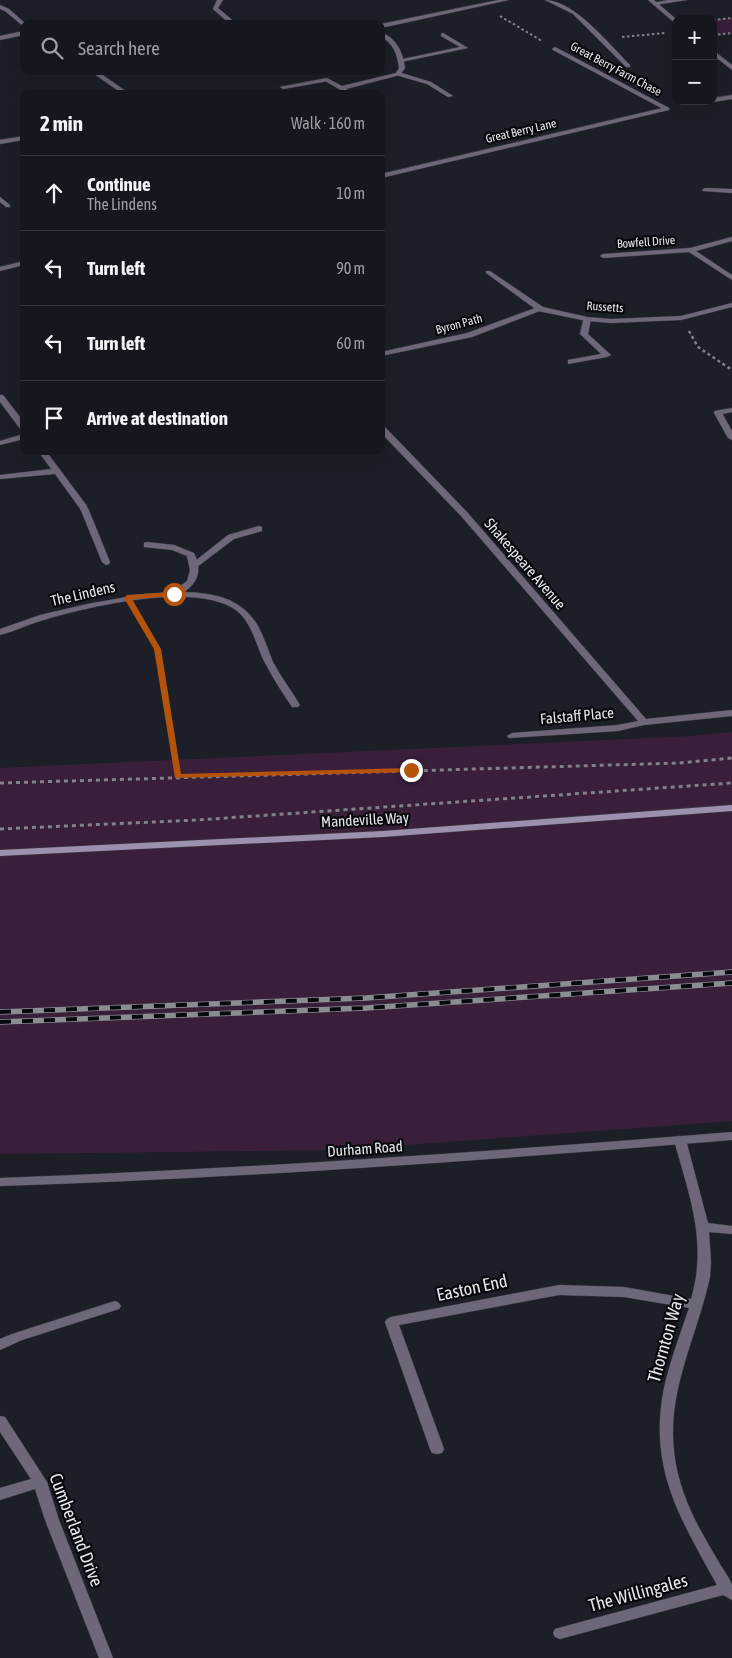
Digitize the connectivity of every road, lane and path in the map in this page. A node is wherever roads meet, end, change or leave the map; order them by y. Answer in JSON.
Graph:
{"nodes":[{"id":1,"x":220,"y":0,"type":"edge"},
{"id":2,"x":506,"y":0,"type":"edge"},
{"id":3,"x":548,"y":0,"type":"edge"},
{"id":4,"x":684,"y":0,"type":"edge"},
{"id":5,"x":653,"y":2,"type":"edge"},
{"id":6,"x":482,"y":6,"type":"junction"},
{"id":7,"x":0,"y":7,"type":"edge"},
{"id":8,"x":732,"y":18,"type":"edge"},
{"id":9,"x":672,"y":19,"type":"edge"},
{"id":10,"x":229,"y":20,"type":"edge"},
{"id":11,"x":717,"y":20,"type":"edge"},
{"id":12,"x":20,"y":21,"type":"edge"},
{"id":13,"x":385,"y":25,"type":"edge"},
{"id":14,"x":666,"y":32,"type":"dead end"},
{"id":15,"x":732,"y":33,"type":"edge"},
{"id":16,"x":443,"y":34,"type":"dead end"},
{"id":17,"x":717,"y":34,"type":"edge"},
{"id":18,"x":20,"y":35,"type":"edge"},
{"id":19,"x":385,"y":36,"type":"edge"},
{"id":20,"x":0,"y":38,"type":"edge"},
{"id":21,"x":602,"y":39,"type":"junction"},
{"id":22,"x":555,"y":49,"type":"joint"},
{"id":23,"x":717,"y":55,"type":"edge"},
{"id":24,"x":401,"y":60,"type":"junction"},
{"id":25,"x":628,"y":66,"type":"dead end"},
{"id":26,"x":732,"y":68,"type":"edge"},
{"id":27,"x":398,"y":74,"type":"junction"},
{"id":28,"x":99,"y":75,"type":"edge"},
{"id":29,"x":283,"y":88,"type":"dead end"},
{"id":30,"x":341,"y":88,"type":"junction"},
{"id":31,"x":121,"y":90,"type":"edge"},
{"id":32,"x":344,"y":90,"type":"edge"},
{"id":33,"x":450,"y":96,"type":"dead end"},
{"id":34,"x":732,"y":96,"type":"edge"},
{"id":35,"x":717,"y":99,"type":"edge"},
{"id":36,"x":667,"y":109,"type":"joint"},
{"id":37,"x":20,"y":139,"type":"edge"},
{"id":38,"x":0,"y":142,"type":"edge"},
{"id":39,"x":385,"y":175,"type":"edge"},
{"id":40,"x":705,"y":190,"type":"dead end"},
{"id":41,"x":732,"y":191,"type":"edge"},
{"id":42,"x":0,"y":199,"type":"edge"},
{"id":43,"x":8,"y":206,"type":"dead end"},
{"id":44,"x":732,"y":239,"type":"edge"},
{"id":45,"x":690,"y":250,"type":"junction"},
{"id":46,"x":603,"y":256,"type":"dead end"},
{"id":47,"x":20,"y":265,"type":"edge"},
{"id":48,"x":0,"y":269,"type":"edge"},
{"id":49,"x":488,"y":272,"type":"dead end"},
{"id":50,"x":732,"y":278,"type":"edge"},
{"id":51,"x":732,"y":305,"type":"edge"},
{"id":52,"x":540,"y":309,"type":"junction"},
{"id":53,"x":588,"y":318,"type":"junction"},
{"id":54,"x":681,"y":318,"type":"junction"},
{"id":55,"x":385,"y":353,"type":"edge"},
{"id":56,"x":571,"y":362,"type":"dead end"},
{"id":57,"x":732,"y":370,"type":"edge"},
{"id":58,"x":0,"y":397,"type":"edge"},
{"id":59,"x":732,"y":410,"type":"edge"},
{"id":60,"x":20,"y":423,"type":"edge"},
{"id":61,"x":385,"y":432,"type":"edge"},
{"id":62,"x":20,"y":437,"type":"edge"},
{"id":63,"x":732,"y":438,"type":"edge"},
{"id":64,"x":0,"y":443,"type":"edge"},
{"id":65,"x":45,"y":455,"type":"edge"},
{"id":66,"x":56,"y":471,"type":"junction"},
{"id":67,"x":0,"y":477,"type":"edge"},
{"id":68,"x":259,"y":529,"type":"dead end"},
{"id":69,"x":147,"y":545,"type":"dead end"},
{"id":70,"x":106,"y":562,"type":"dead end"},
{"id":71,"x":194,"y":565,"type":"junction"},
{"id":72,"x":174,"y":594,"type":"junction"},
{"id":73,"x":127,"y":598,"type":"junction"},
{"id":74,"x":0,"y":632,"type":"edge"},
{"id":75,"x":295,"y":704,"type":"dead end"},
{"id":76,"x":732,"y":713,"type":"edge"},
{"id":77,"x":644,"y":722,"type":"junction"},
{"id":78,"x":512,"y":736,"type":"dead end"},
{"id":79,"x":732,"y":758,"type":"edge"},
{"id":80,"x":178,"y":777,"type":"junction"},
{"id":81,"x":0,"y":783,"type":"edge"},
{"id":82,"x":732,"y":783,"type":"edge"},
{"id":83,"x":732,"y":808,"type":"edge"},
{"id":84,"x":0,"y":829,"type":"edge"},
{"id":85,"x":0,"y":853,"type":"edge"},
{"id":86,"x":732,"y":1136,"type":"edge"},
{"id":87,"x":680,"y":1140,"type":"junction"},
{"id":88,"x":0,"y":1182,"type":"edge"},
{"id":89,"x":703,"y":1227,"type":"junction"},
{"id":90,"x":732,"y":1230,"type":"edge"},
{"id":91,"x":696,"y":1305,"type":"junction"},
{"id":92,"x":114,"y":1306,"type":"dead end"},
{"id":93,"x":0,"y":1345,"type":"edge"},
{"id":94,"x":0,"y":1421,"type":"edge"},
{"id":95,"x":437,"y":1449,"type":"dead end"},
{"id":96,"x":40,"y":1482,"type":"junction"},
{"id":97,"x":0,"y":1494,"type":"edge"},
{"id":98,"x":729,"y":1591,"type":"edge"},
{"id":99,"x":560,"y":1633,"type":"dead end"},
{"id":100,"x":106,"y":1658,"type":"edge"}],
"edges":[{"from":1,"to":10,"type":"street"},
{"from":2,"to":6,"type":"street"},
{"from":3,"to":21,"type":"street"},
{"from":4,"to":5,"type":"street"},
{"from":5,"to":9,"type":"street"},
{"from":6,"to":13,"type":"street"},
{"from":6,"to":22,"type":"path"},
{"from":7,"to":12,"type":"street"},
{"from":8,"to":11,"type":"path"},
{"from":14,"to":21,"type":"path"},
{"from":15,"to":17,"type":"path"},
{"from":16,"to":24,"type":"street"},
{"from":18,"to":20,"type":"street"},
{"from":19,"to":24,"type":"street"},
{"from":21,"to":25,"type":"street"},
{"from":22,"to":36,"type":"street","name":"Great Berry Farm Chase"},
{"from":23,"to":26,"type":"street"},
{"from":24,"to":27,"type":"street"},
{"from":27,"to":30,"type":"street"},
{"from":27,"to":33,"type":"street"},
{"from":28,"to":31,"type":"street"},
{"from":29,"to":30,"type":"street"},
{"from":30,"to":32,"type":"street"},
{"from":34,"to":35,"type":"street"},
{"from":36,"to":39,"type":"street","name":"Great Berry Lane"},
{"from":37,"to":38,"type":"street"},
{"from":40,"to":41,"type":"street"},
{"from":42,"to":43,"type":"street"},
{"from":44,"to":45,"type":"street","name":"Bowfell Drive"},
{"from":45,"to":46,"type":"street","name":"Bowfell Drive"},
{"from":45,"to":50,"type":"street","name":"Bowfell Drive"},
{"from":47,"to":48,"type":"street"},
{"from":49,"to":52,"type":"street","name":"Russetts"},
{"from":51,"to":54,"type":"street","name":"Russetts"},
{"from":52,"to":53,"type":"street","name":"Russetts"},
{"from":52,"to":55,"type":"street","name":"Byron Path"},
{"from":53,"to":54,"type":"street","name":"Russetts"},
{"from":53,"to":56,"type":"street"},
{"from":54,"to":57,"type":"path"},
{"from":58,"to":60,"type":"street"},
{"from":59,"to":63,"type":"street"},
{"from":61,"to":77,"type":"street","name":"Shakespeare Avenue"},
{"from":62,"to":64,"type":"street"},
{"from":65,"to":66,"type":"street"},
{"from":66,"to":67,"type":"street"},
{"from":66,"to":70,"type":"street"},
{"from":68,"to":71,"type":"street"},
{"from":69,"to":71,"type":"street"},
{"from":71,"to":72,"type":"street"},
{"from":72,"to":73,"type":"street","name":"The Lindens"},
{"from":72,"to":75,"type":"street","name":"The Lindens"},
{"from":73,"to":74,"type":"street","name":"The Lindens"},
{"from":73,"to":80,"type":"path"},
{"from":76,"to":77,"type":"street","name":"Falstaff Place"},
{"from":77,"to":78,"type":"street","name":"Falstaff Place"},
{"from":79,"to":80,"type":"path"},
{"from":80,"to":81,"type":"path"},
{"from":82,"to":84,"type":"path"},
{"from":83,"to":85,"type":"main road","name":"Mandeville Way"},
{"from":86,"to":87,"type":"street","name":"Durham Road"},
{"from":87,"to":88,"type":"street","name":"Durham Road"},
{"from":87,"to":89,"type":"street","name":"Thornton Way"},
{"from":89,"to":90,"type":"street"},
{"from":89,"to":91,"type":"street","name":"Thornton Way"},
{"from":91,"to":95,"type":"street","name":"Easton End"},
{"from":91,"to":98,"type":"street","name":"Thornton Way"},
{"from":92,"to":93,"type":"street"},
{"from":94,"to":96,"type":"street","name":"Cumberland Drive"},
{"from":96,"to":97,"type":"street"},
{"from":96,"to":100,"type":"street","name":"Cumberland Drive"},
{"from":98,"to":99,"type":"street","name":"The Willingales"}]}
